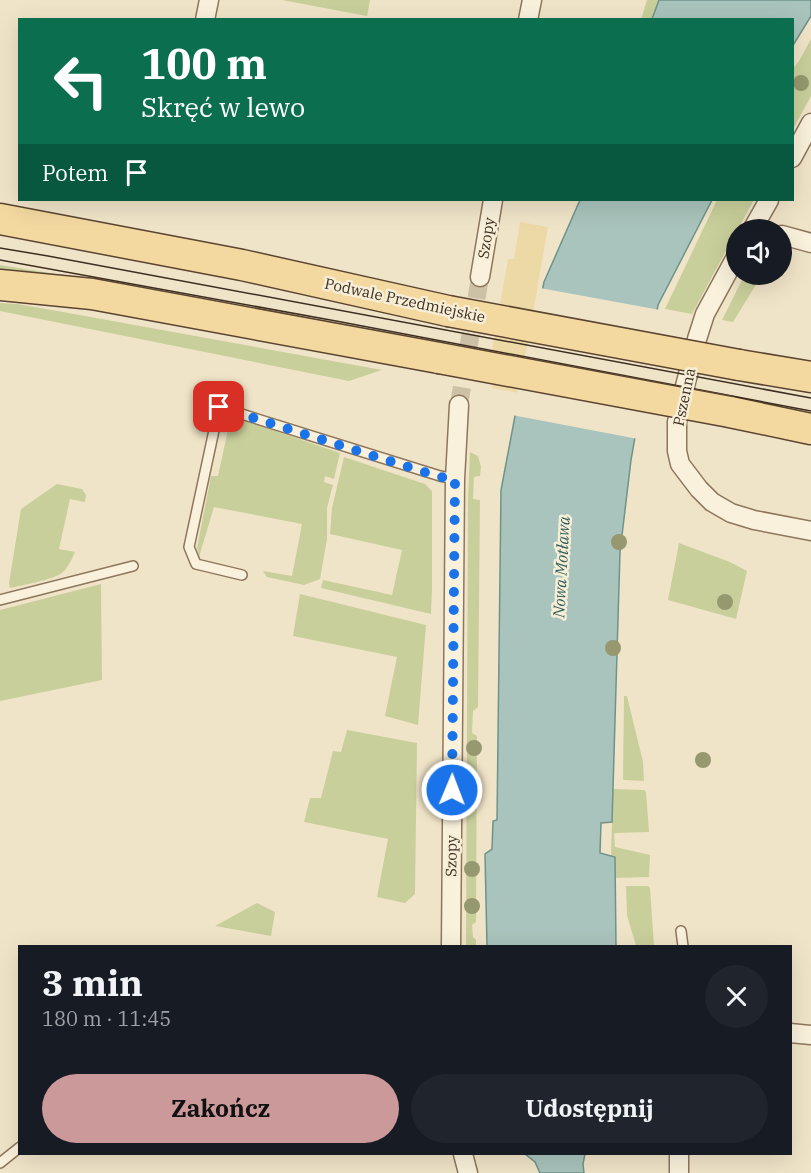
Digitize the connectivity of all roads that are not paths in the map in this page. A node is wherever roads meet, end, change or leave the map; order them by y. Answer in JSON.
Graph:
{"nodes":[{"id":1,"x":209,"y":0,"type":"edge"},
{"id":2,"x":532,"y":0,"type":"edge"},
{"id":3,"x":205,"y":18,"type":"edge"},
{"id":4,"x":528,"y":18,"type":"edge"},
{"id":5,"x":811,"y":123,"type":"edge"},
{"id":6,"x":794,"y":154,"type":"edge"},
{"id":7,"x":493,"y":201,"type":"edge"},
{"id":8,"x":769,"y":201,"type":"edge"},
{"id":9,"x":0,"y":219,"type":"edge"},
{"id":10,"x":760,"y":219,"type":"edge"},
{"id":11,"x":792,"y":238,"type":"edge"},
{"id":12,"x":811,"y":243,"type":"edge"},
{"id":13,"x":726,"y":275,"type":"edge"},
{"id":14,"x":480,"y":277,"type":"tunnel mouth"},
{"id":15,"x":0,"y":285,"type":"edge"},
{"id":16,"x":811,"y":377,"type":"edge"},
{"id":17,"x":459,"y":405,"type":"tunnel mouth"},
{"id":18,"x":811,"y":429,"type":"edge"},
{"id":19,"x":455,"y":479,"type":"junction"},
{"id":20,"x":811,"y":531,"type":"edge"},
{"id":21,"x":133,"y":566,"type":"dead end"},
{"id":22,"x":242,"y":575,"type":"dead end"},
{"id":23,"x":0,"y":600,"type":"edge"},
{"id":24,"x":681,"y":931,"type":"dead end"},
{"id":25,"x":451,"y":945,"type":"edge"},
{"id":26,"x":683,"y":945,"type":"edge"},
{"id":27,"x":792,"y":1033,"type":"edge"},
{"id":28,"x":811,"y":1035,"type":"edge"},
{"id":29,"x":18,"y":1149,"type":"edge"},
{"id":30,"x":463,"y":1155,"type":"edge"},
{"id":31,"x":679,"y":1155,"type":"edge"},
{"id":32,"x":0,"y":1163,"type":"edge"},
{"id":33,"x":468,"y":1173,"type":"edge"},
{"id":34,"x":679,"y":1173,"type":"edge"}],
"edges":[{"from":1,"to":3,"type":"street"},
{"from":2,"to":4,"type":"street"},
{"from":5,"to":6,"type":"street"},
{"from":7,"to":14,"type":"street","name":"Szopy"},
{"from":8,"to":10,"type":"street"},
{"from":9,"to":16,"type":"main road","name":"Podwale Przedmiejskie","bridge":true},
{"from":11,"to":12,"type":"street"},
{"from":13,"to":20,"type":"street","name":"Pszenna"},
{"from":15,"to":18,"type":"main road","bridge":true},
{"from":17,"to":19,"type":"street","name":"Szopy"},
{"from":19,"to":22,"type":"lane"},
{"from":19,"to":25,"type":"street","name":"Szopy"},
{"from":21,"to":23,"type":"lane"},
{"from":24,"to":26,"type":"lane"},
{"from":27,"to":28,"type":"street"},
{"from":29,"to":32,"type":"lane"},
{"from":30,"to":33,"type":"street"},
{"from":31,"to":34,"type":"street"}]}
